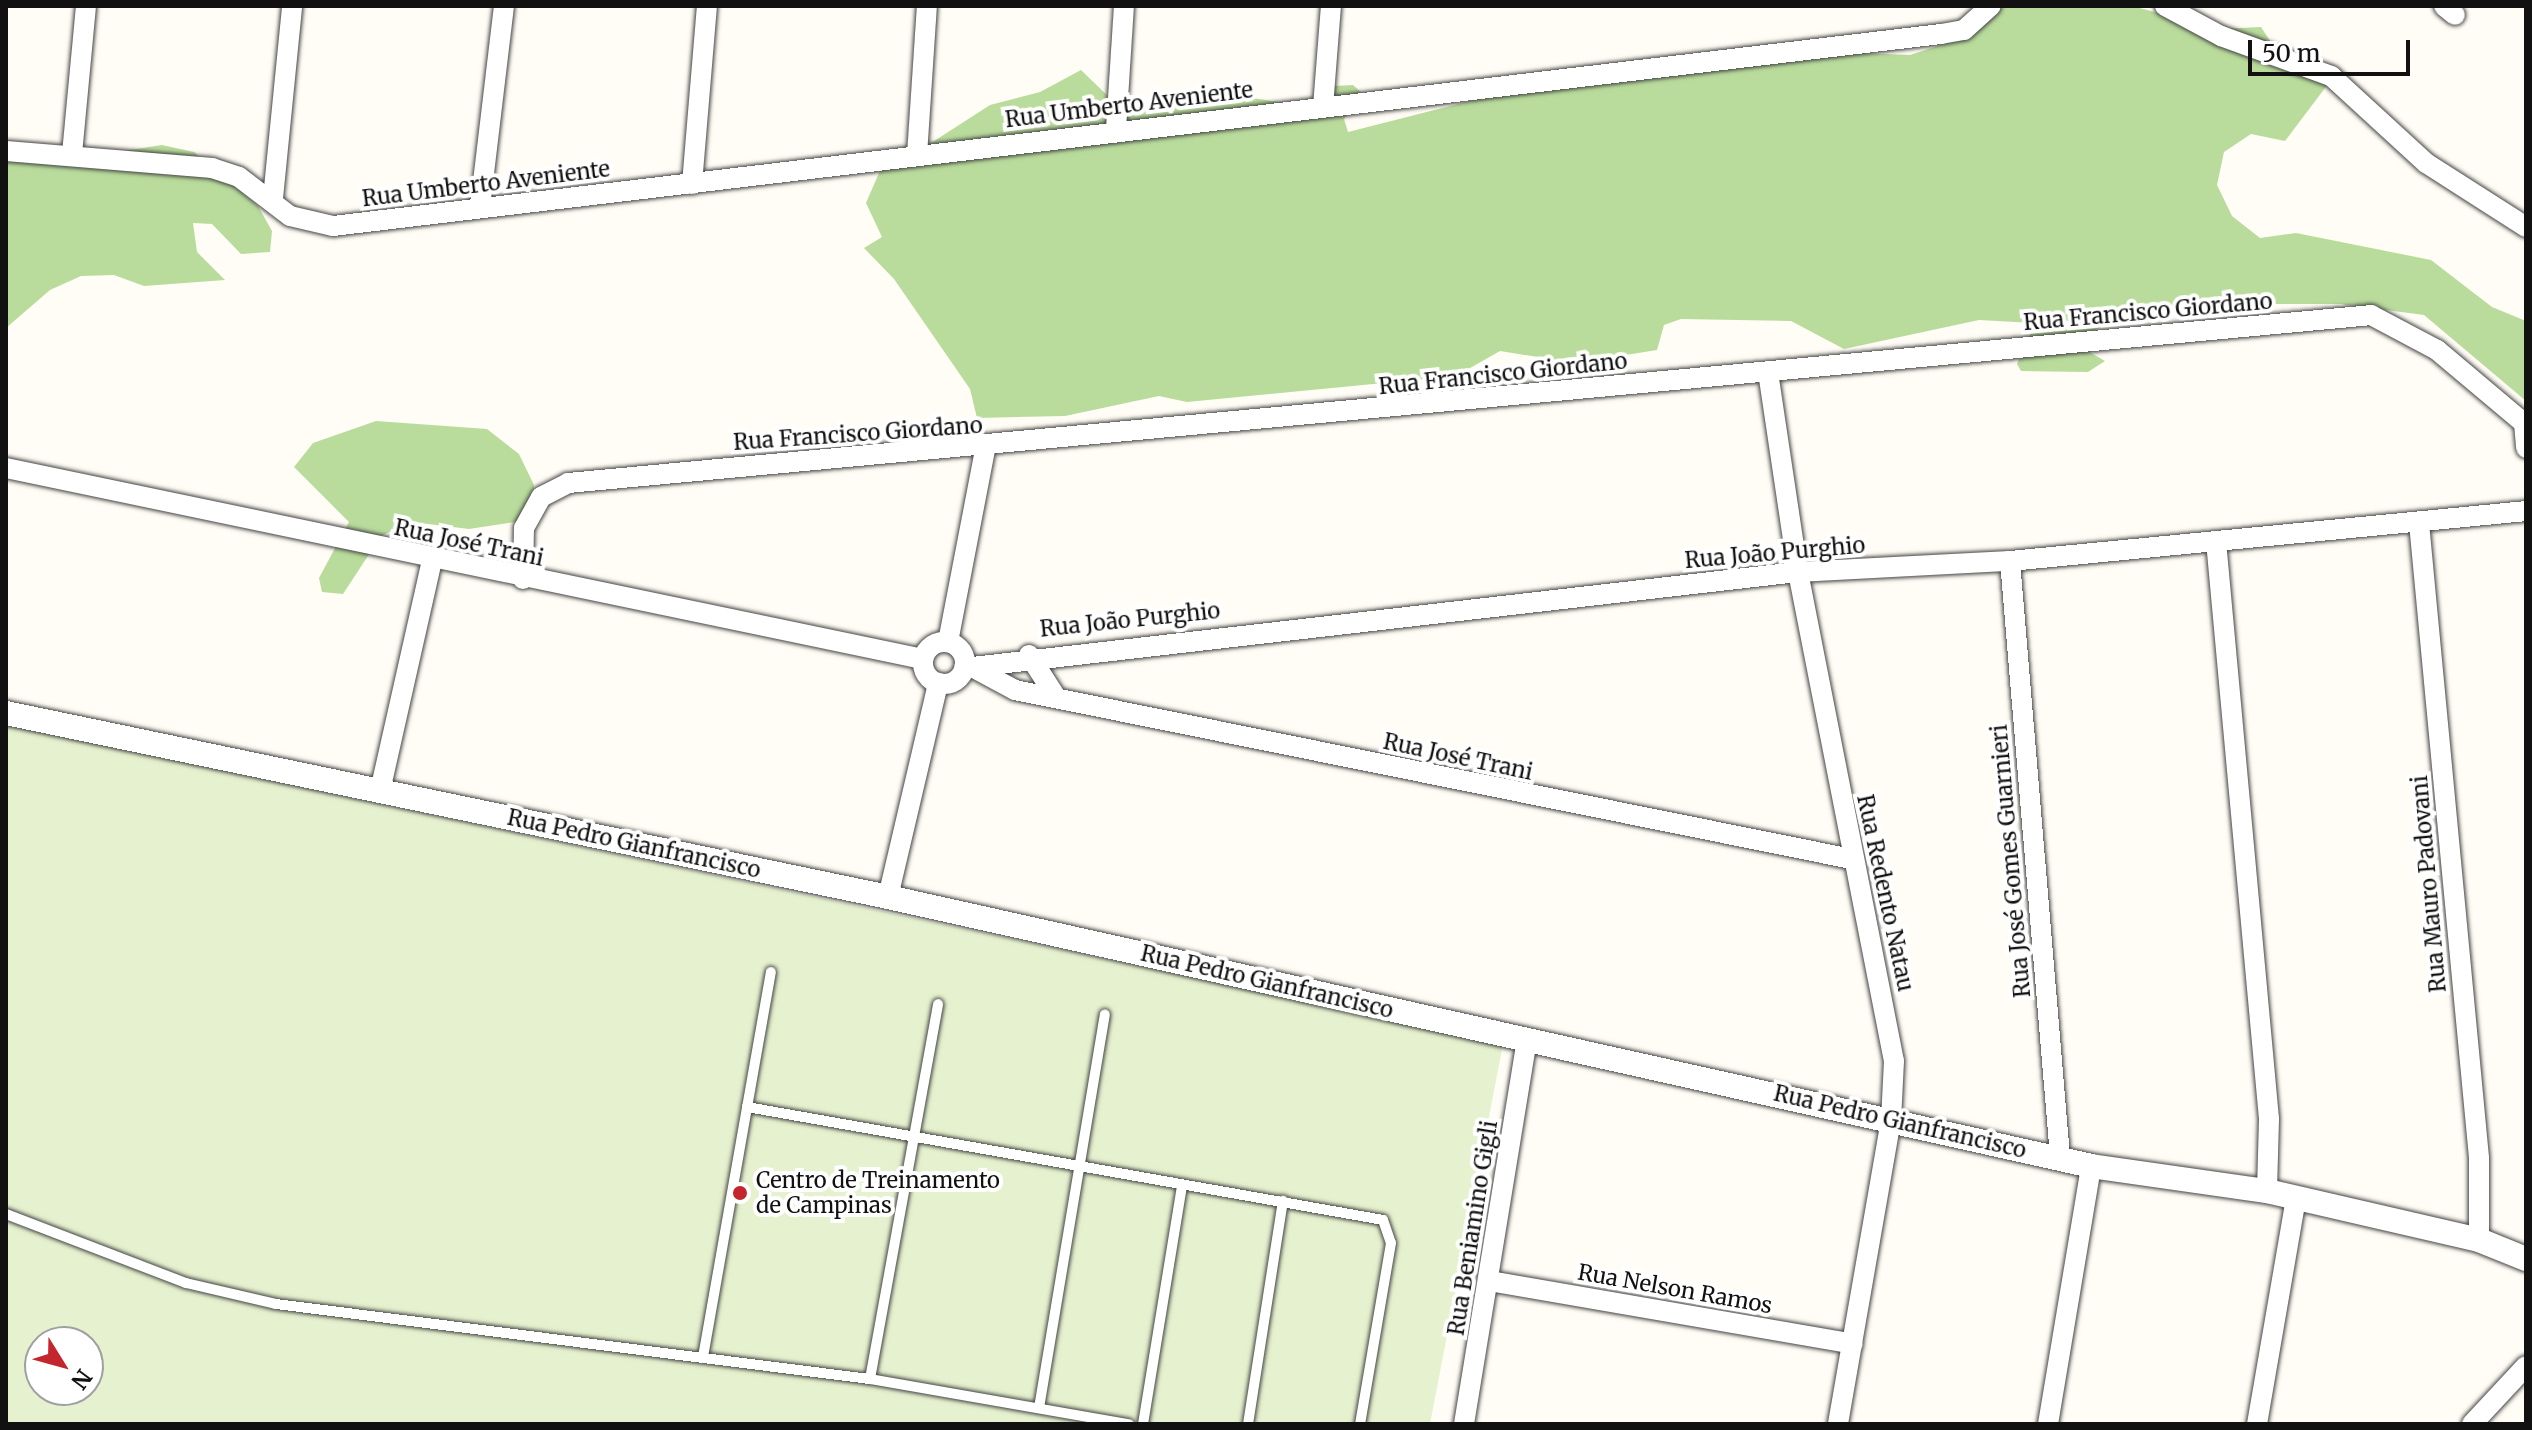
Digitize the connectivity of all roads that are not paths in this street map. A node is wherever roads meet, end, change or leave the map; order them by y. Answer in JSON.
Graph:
{"nodes":[{"id":1,"x":86,"y":6,"type":"edge"},
{"id":2,"x":292,"y":6,"type":"edge"},
{"id":3,"x":504,"y":6,"type":"edge"},
{"id":4,"x":707,"y":6,"type":"edge"},
{"id":5,"x":927,"y":6,"type":"edge"},
{"id":6,"x":1124,"y":6,"type":"edge"},
{"id":7,"x":1331,"y":6,"type":"edge"},
{"id":8,"x":1991,"y":6,"type":"edge"},
{"id":9,"x":2165,"y":6,"type":"edge"},
{"id":10,"x":1323,"y":107,"type":"junction"},
{"id":11,"x":1116,"y":129,"type":"junction"},
{"id":12,"x":6,"y":151,"type":"edge"},
{"id":13,"x":72,"y":154,"type":"junction"},
{"id":14,"x":917,"y":155,"type":"junction"},
{"id":15,"x":692,"y":184,"type":"junction"},
{"id":16,"x":273,"y":198,"type":"junction"},
{"id":17,"x":480,"y":207,"type":"junction"},
{"id":18,"x":2526,"y":227,"type":"edge"},
{"id":19,"x":1768,"y":372,"type":"junction"},
{"id":20,"x":2525,"y":424,"type":"edge"},
{"id":21,"x":2526,"y":448,"type":"edge"},
{"id":22,"x":985,"y":449,"type":"junction"},
{"id":23,"x":6,"y":468,"type":"edge"},
{"id":24,"x":2526,"y":511,"type":"edge"},
{"id":25,"x":2419,"y":523,"type":"junction"},
{"id":26,"x":2216,"y":541,"type":"junction"},
{"id":27,"x":432,"y":560,"type":"junction"},
{"id":28,"x":2010,"y":561,"type":"junction"},
{"id":29,"x":1798,"y":572,"type":"junction"},
{"id":30,"x":523,"y":579,"type":"junction"},
{"id":31,"x":1029,"y":655,"type":"junction"},
{"id":32,"x":961,"y":657,"type":"junction"},
{"id":33,"x":923,"y":659,"type":"junction"},
{"id":34,"x":938,"y":683,"type":"junction"},
{"id":35,"x":1056,"y":697,"type":"junction"},
{"id":36,"x":6,"y":713,"type":"edge"},
{"id":37,"x":380,"y":791,"type":"junction"},
{"id":38,"x":1852,"y":859,"type":"junction"},
{"id":39,"x":888,"y":897,"type":"junction"},
{"id":40,"x":771,"y":972,"type":"dead end"},
{"id":41,"x":938,"y":1004,"type":"dead end"},
{"id":42,"x":1105,"y":1014,"type":"dead end"},
{"id":43,"x":1527,"y":1040,"type":"junction"},
{"id":44,"x":747,"y":1107,"type":"junction"},
{"id":45,"x":1891,"y":1120,"type":"junction"},
{"id":46,"x":916,"y":1136,"type":"junction"},
{"id":47,"x":2060,"y":1157,"type":"junction"},
{"id":48,"x":2091,"y":1166,"type":"junction"},
{"id":49,"x":1080,"y":1167,"type":"junction"},
{"id":50,"x":1182,"y":1186,"type":"junction"},
{"id":51,"x":2267,"y":1191,"type":"junction"},
{"id":52,"x":2296,"y":1198,"type":"junction"},
{"id":53,"x":1283,"y":1201,"type":"junction"},
{"id":54,"x":6,"y":1214,"type":"edge"},
{"id":55,"x":2479,"y":1240,"type":"junction"},
{"id":56,"x":2526,"y":1259,"type":"edge"},
{"id":57,"x":1490,"y":1281,"type":"junction"},
{"id":58,"x":1853,"y":1344,"type":"junction"},
{"id":59,"x":703,"y":1357,"type":"junction"},
{"id":60,"x":2526,"y":1366,"type":"edge"},
{"id":61,"x":870,"y":1379,"type":"junction"},
{"id":62,"x":1039,"y":1408,"type":"junction"},
{"id":63,"x":1129,"y":1424,"type":"edge"},
{"id":64,"x":1143,"y":1424,"type":"edge"},
{"id":65,"x":1248,"y":1424,"type":"edge"},
{"id":66,"x":1360,"y":1424,"type":"edge"},
{"id":67,"x":1464,"y":1424,"type":"edge"},
{"id":68,"x":1838,"y":1424,"type":"edge"},
{"id":69,"x":2048,"y":1424,"type":"edge"},
{"id":70,"x":2257,"y":1424,"type":"edge"},
{"id":71,"x":2472,"y":1424,"type":"edge"}],
"edges":[{"from":1,"to":13,"type":"street"},
{"from":2,"to":16,"type":"street"},
{"from":3,"to":17,"type":"street"},
{"from":4,"to":15,"type":"street"},
{"from":5,"to":14,"type":"street"},
{"from":6,"to":11,"type":"street"},
{"from":7,"to":10,"type":"street"},
{"from":8,"to":10,"type":"street","name":"Rua Umberto Aveniente"},
{"from":9,"to":18,"type":"street"},
{"from":10,"to":11,"type":"street","name":"Rua Umberto Aveniente"},
{"from":11,"to":14,"type":"street","name":"Rua Umberto Aveniente"},
{"from":12,"to":13,"type":"street","name":"Rua Umberto Aveniente"},
{"from":13,"to":16,"type":"street","name":"Rua Umberto Aveniente"},
{"from":14,"to":15,"type":"street","name":"Rua Umberto Aveniente"},
{"from":15,"to":17,"type":"street","name":"Rua Umberto Aveniente"},
{"from":16,"to":17,"type":"street","name":"Rua Umberto Aveniente"},
{"from":19,"to":20,"type":"street","name":"Rua Francisco Giordano"},
{"from":19,"to":22,"type":"street","name":"Rua Francisco Giordano"},
{"from":19,"to":29,"type":"street","name":"Rua Redento Natau"},
{"from":20,"to":21,"type":"street","name":"Rua Francisco Giordano"},
{"from":22,"to":30,"type":"street","name":"Rua Francisco Giordano"},
{"from":22,"to":32,"type":"street"},
{"from":23,"to":27,"type":"street","name":"Rua José Trani"},
{"from":24,"to":25,"type":"street","name":"Rua João Purghio"},
{"from":25,"to":26,"type":"street","name":"Rua João Purghio"},
{"from":25,"to":55,"type":"street","name":"Rua Mauro Padovani"},
{"from":26,"to":28,"type":"street","name":"Rua João Purghio"},
{"from":26,"to":51,"type":"street"},
{"from":27,"to":30,"type":"street","name":"Rua José Trani"},
{"from":27,"to":37,"type":"street"},
{"from":28,"to":29,"type":"street","name":"Rua João Purghio"},
{"from":28,"to":47,"type":"street","name":"Rua José Gomes Guarnieri"},
{"from":29,"to":31,"type":"street","name":"Rua João Purghio"},
{"from":29,"to":38,"type":"street","name":"Rua Redento Natau"},
{"from":30,"to":33,"type":"street","name":"Rua José Trani"},
{"from":31,"to":32,"type":"street","name":"Rua João Purghio"},
{"from":31,"to":35,"type":"street"},
{"from":32,"to":33,"type":"street"},
{"from":32,"to":34,"type":"street"},
{"from":32,"to":35,"type":"street","name":"Rua José Trani"},
{"from":33,"to":34,"type":"street"},
{"from":34,"to":39,"type":"street"},
{"from":35,"to":38,"type":"street","name":"Rua José Trani"},
{"from":36,"to":37,"type":"street","name":"Rua Pedro Gianfrancisco"},
{"from":37,"to":39,"type":"street","name":"Rua Pedro Gianfrancisco"},
{"from":38,"to":45,"type":"street","name":"Rua Redento Natau"},
{"from":39,"to":43,"type":"street","name":"Rua Pedro Gianfrancisco"},
{"from":40,"to":44,"type":"lane"},
{"from":41,"to":46,"type":"lane"},
{"from":42,"to":49,"type":"lane"},
{"from":43,"to":45,"type":"street","name":"Rua Pedro Gianfrancisco"},
{"from":43,"to":57,"type":"street","name":"Rua Beniamino Gigli"},
{"from":44,"to":46,"type":"lane"},
{"from":44,"to":59,"type":"lane"},
{"from":45,"to":47,"type":"street","name":"Rua Pedro Gianfrancisco"},
{"from":45,"to":58,"type":"street","name":"Rua Redento Natau"},
{"from":46,"to":49,"type":"lane"},
{"from":46,"to":61,"type":"lane"},
{"from":47,"to":48,"type":"street","name":"Rua Pedro Gianfrancisco"},
{"from":48,"to":51,"type":"street","name":"Rua Pedro Gianfrancisco"},
{"from":48,"to":69,"type":"street"},
{"from":49,"to":50,"type":"lane"},
{"from":49,"to":62,"type":"lane"},
{"from":50,"to":53,"type":"lane"},
{"from":50,"to":64,"type":"lane"},
{"from":51,"to":52,"type":"street","name":"Rua Pedro Gianfrancisco"},
{"from":52,"to":55,"type":"street","name":"Rua Pedro Gianfrancisco"},
{"from":52,"to":70,"type":"street"},
{"from":53,"to":65,"type":"lane"},
{"from":53,"to":66,"type":"lane"},
{"from":54,"to":59,"type":"lane"},
{"from":55,"to":56,"type":"street","name":"Rua Pedro Gianfrancisco"},
{"from":57,"to":58,"type":"street","name":"Rua Nelson Ramos"},
{"from":57,"to":67,"type":"street","name":"Rua Beniamino Gigli"},
{"from":58,"to":68,"type":"street","name":"Rua Redento Natau"},
{"from":59,"to":61,"type":"lane"},
{"from":60,"to":71,"type":"street"},
{"from":61,"to":62,"type":"lane"},
{"from":62,"to":63,"type":"lane"}]}
